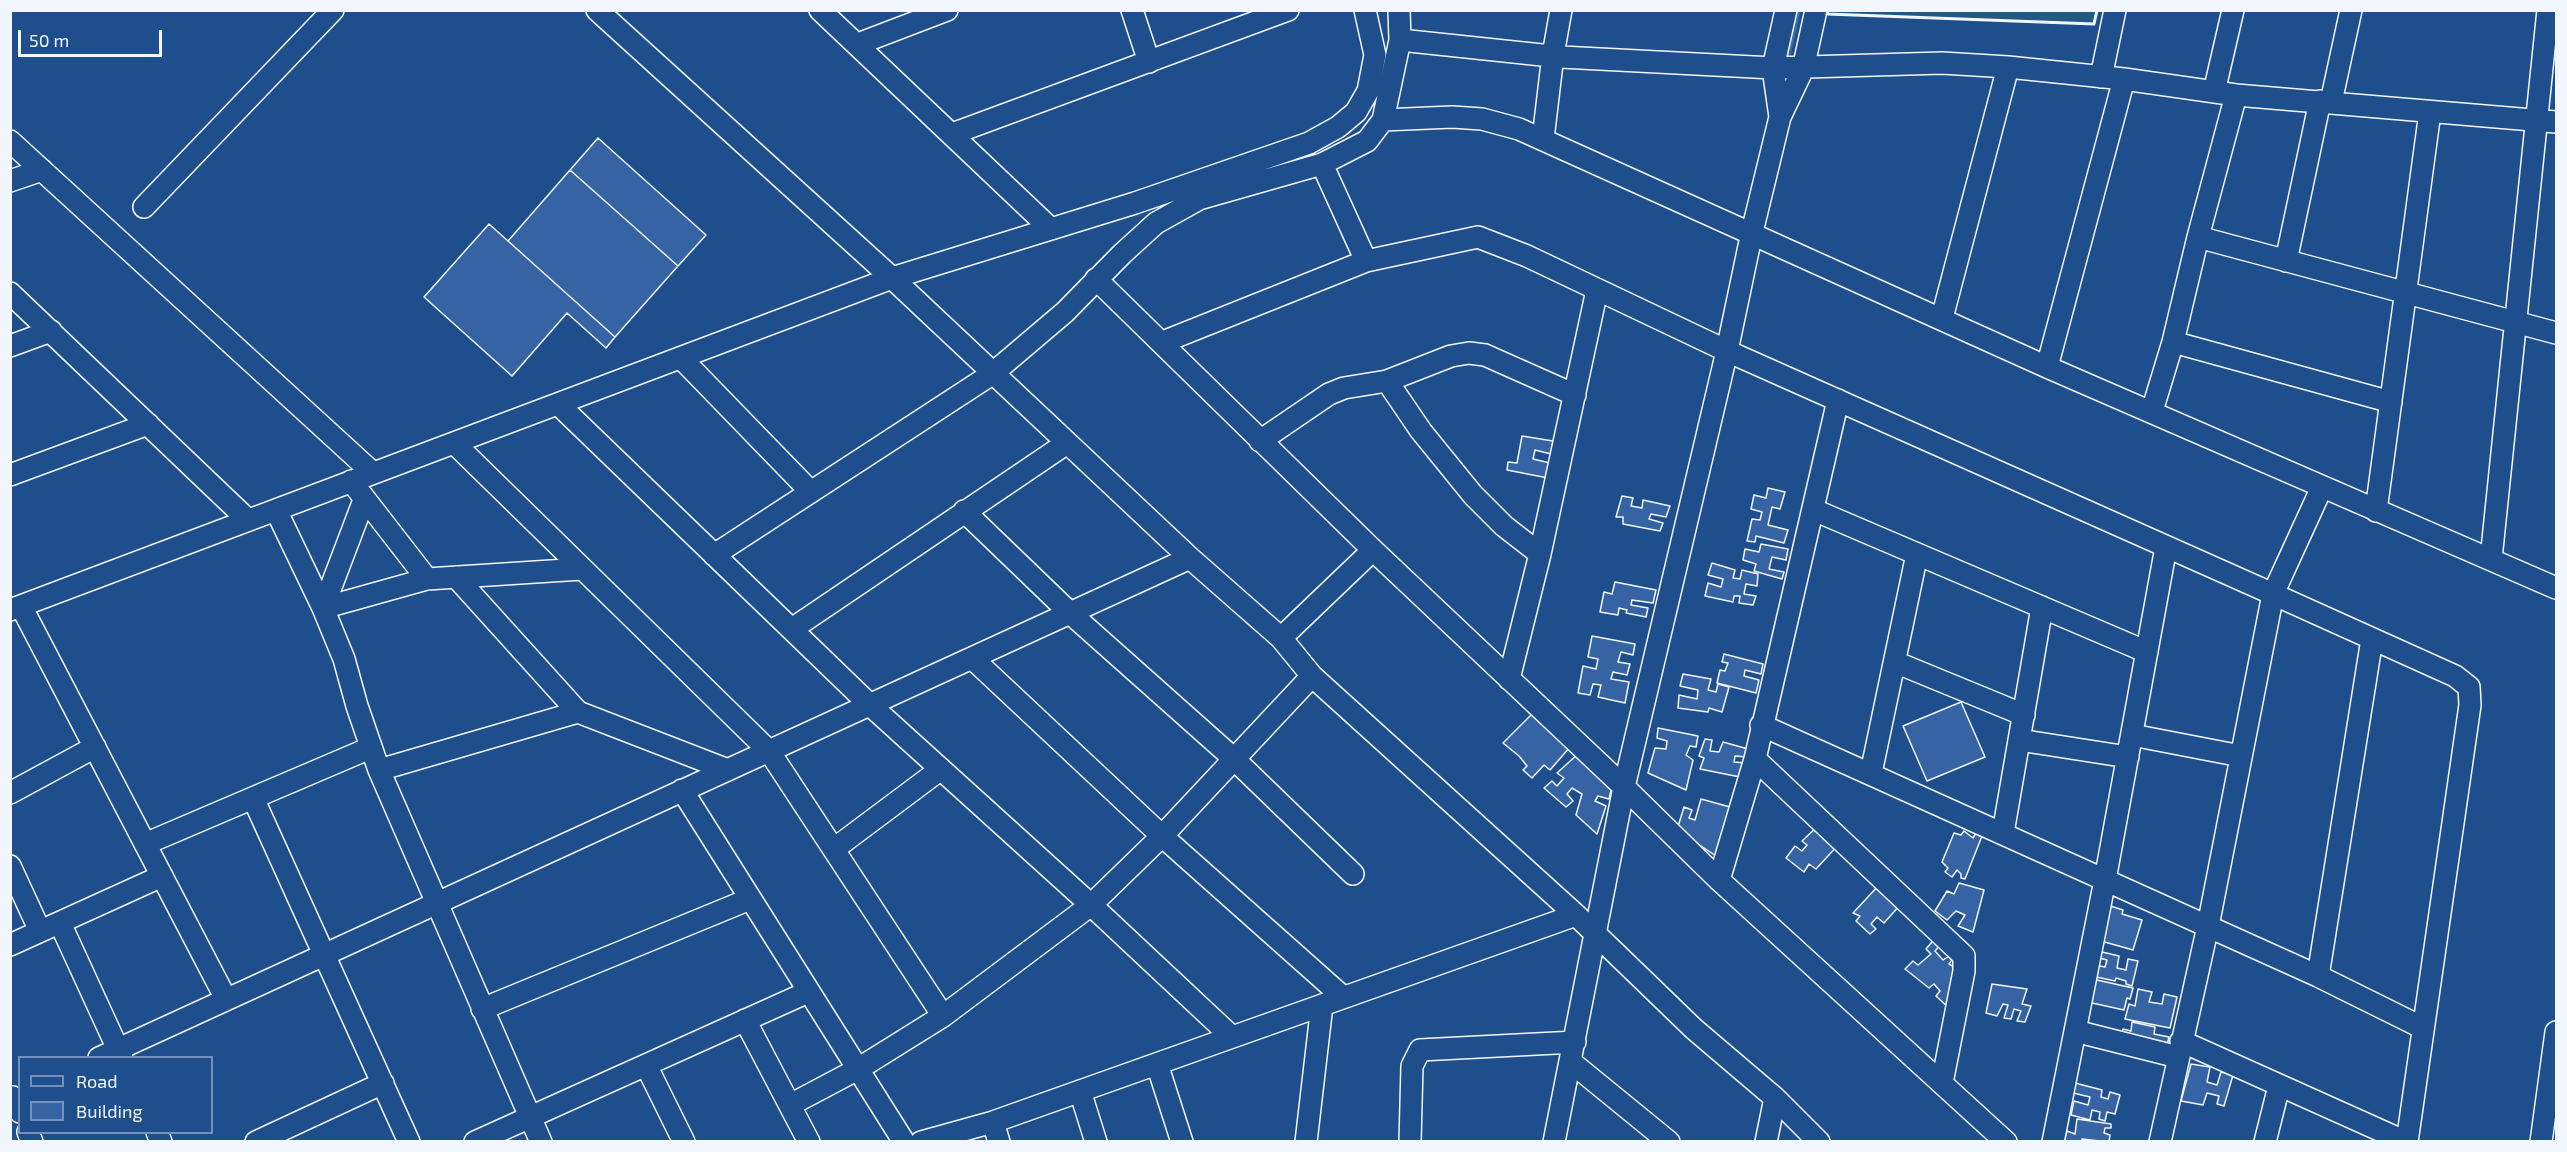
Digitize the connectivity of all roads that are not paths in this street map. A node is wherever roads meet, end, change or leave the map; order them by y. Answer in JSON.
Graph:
{"nodes":[{"id":1,"x":333,"y":10,"type":"edge"},
{"id":2,"x":597,"y":10,"type":"edge"},
{"id":3,"x":820,"y":10,"type":"edge"},
{"id":4,"x":947,"y":10,"type":"edge"},
{"id":5,"x":1132,"y":10,"type":"edge"},
{"id":6,"x":1288,"y":10,"type":"edge"},
{"id":7,"x":1365,"y":10,"type":"edge"},
{"id":8,"x":1400,"y":10,"type":"edge"},
{"id":9,"x":1561,"y":10,"type":"edge"},
{"id":10,"x":1786,"y":10,"type":"edge"},
{"id":11,"x":1816,"y":10,"type":"edge"},
{"id":12,"x":2115,"y":10,"type":"edge"},
{"id":13,"x":2233,"y":10,"type":"edge"},
{"id":14,"x":2351,"y":10,"type":"edge"},
{"id":15,"x":2548,"y":10,"type":"edge"},
{"id":16,"x":1400,"y":40,"type":"junction"},
{"id":17,"x":858,"y":44,"type":"junction"},
{"id":18,"x":1552,"y":56,"type":"junction"},
{"id":19,"x":1149,"y":62,"type":"junction"},
{"id":20,"x":2007,"y":67,"type":"junction"},
{"id":21,"x":1773,"y":68,"type":"junction"},
{"id":22,"x":1803,"y":69,"type":"junction"},
{"id":23,"x":2101,"y":77,"type":"junction"},
{"id":24,"x":2124,"y":79,"type":"junction"},
{"id":25,"x":2214,"y":92,"type":"junction"},
{"id":26,"x":2236,"y":95,"type":"junction"},
{"id":27,"x":2326,"y":101,"type":"junction"},
{"id":28,"x":2430,"y":112,"type":"junction"},
{"id":29,"x":1780,"y":117,"type":"junction"},
{"id":30,"x":1383,"y":120,"type":"junction"},
{"id":31,"x":2547,"y":121,"type":"edge"},
{"id":32,"x":952,"y":134,"type":"junction"},
{"id":33,"x":1543,"y":139,"type":"junction"},
{"id":34,"x":10,"y":141,"type":"edge"},
{"id":35,"x":1322,"y":164,"type":"junction"},
{"id":36,"x":42,"y":170,"type":"junction"},
{"id":37,"x":10,"y":181,"type":"edge"},
{"id":38,"x":144,"y":207,"type":"dead end"},
{"id":39,"x":1051,"y":229,"type":"junction"},
{"id":40,"x":1752,"y":232,"type":"junction"},
{"id":41,"x":2198,"y":237,"type":"junction"},
{"id":42,"x":1366,"y":261,"type":"junction"},
{"id":43,"x":2286,"y":261,"type":"junction"},
{"id":44,"x":892,"y":278,"type":"junction"},
{"id":45,"x":1096,"y":279,"type":"junction"},
{"id":46,"x":1596,"y":290,"type":"junction"},
{"id":47,"x":10,"y":293,"type":"edge"},
{"id":48,"x":2406,"y":293,"type":"junction"},
{"id":49,"x":1942,"y":318,"type":"junction"},
{"id":50,"x":2516,"y":322,"type":"junction"},
{"id":51,"x":51,"y":332,"type":"junction"},
{"id":52,"x":2556,"y":333,"type":"edge"},
{"id":53,"x":1163,"y":342,"type":"junction"},
{"id":54,"x":2173,"y":342,"type":"junction"},
{"id":55,"x":10,"y":346,"type":"edge"},
{"id":56,"x":1727,"y":351,"type":"junction"},
{"id":57,"x":681,"y":358,"type":"junction"},
{"id":58,"x":2047,"y":367,"type":"junction"},
{"id":59,"x":992,"y":374,"type":"junction"},
{"id":60,"x":1387,"y":381,"type":"junction"},
{"id":61,"x":1575,"y":395,"type":"junction"},
{"id":62,"x":1838,"y":400,"type":"junction"},
{"id":63,"x":2391,"y":402,"type":"junction"},
{"id":64,"x":558,"y":404,"type":"junction"},
{"id":65,"x":2152,"y":411,"type":"junction"},
{"id":66,"x":148,"y":424,"type":"junction"},
{"id":67,"x":1260,"y":441,"type":"junction"},
{"id":68,"x":1067,"y":442,"type":"junction"},
{"id":69,"x":454,"y":443,"type":"junction"},
{"id":70,"x":373,"y":473,"type":"junction"},
{"id":71,"x":10,"y":475,"type":"edge"},
{"id":72,"x":351,"y":482,"type":"junction"},
{"id":73,"x":2322,"y":487,"type":"junction"},
{"id":74,"x":811,"y":492,"type":"junction"},
{"id":75,"x":364,"y":500,"type":"junction"},
{"id":76,"x":276,"y":510,"type":"junction"},
{"id":77,"x":1814,"y":510,"type":"junction"},
{"id":78,"x":964,"y":511,"type":"junction"},
{"id":79,"x":2376,"y":511,"type":"junction"},
{"id":80,"x":248,"y":520,"type":"junction"},
{"id":81,"x":2166,"y":547,"type":"junction"},
{"id":82,"x":1373,"y":550,"type":"junction"},
{"id":83,"x":1540,"y":554,"type":"junction"},
{"id":84,"x":1917,"y":554,"type":"junction"},
{"id":85,"x":714,"y":555,"type":"junction"},
{"id":86,"x":1190,"y":558,"type":"junction"},
{"id":87,"x":2491,"y":559,"type":"junction"},
{"id":88,"x":582,"y":568,"type":"junction"},
{"id":89,"x":456,"y":577,"type":"junction"},
{"id":90,"x":426,"y":579,"type":"junction"},
{"id":91,"x":2556,"y":588,"type":"edge"},
{"id":92,"x":2273,"y":594,"type":"junction"},
{"id":93,"x":2042,"y":607,"type":"junction"},
{"id":94,"x":16,"y":608,"type":"edge"},
{"id":95,"x":323,"y":608,"type":"junction"},
{"id":96,"x":1070,"y":613,"type":"junction"},
{"id":97,"x":792,"y":629,"type":"junction"},
{"id":98,"x":1281,"y":638,"type":"junction"},
{"id":99,"x":2372,"y":639,"type":"junction"},
{"id":100,"x":2147,"y":652,"type":"junction"},
{"id":101,"x":972,"y":658,"type":"junction"},
{"id":102,"x":1895,"y":662,"type":"junction"},
{"id":103,"x":1312,"y":676,"type":"junction"},
{"id":104,"x":1509,"y":678,"type":"junction"},
{"id":105,"x":870,"y":705,"type":"junction"},
{"id":106,"x":578,"y":712,"type":"junction"},
{"id":107,"x":2024,"y":715,"type":"junction"},
{"id":108,"x":1761,"y":725,"type":"junction"},
{"id":109,"x":2132,"y":735,"type":"junction"},
{"id":110,"x":2019,"y":740,"type":"junction"},
{"id":111,"x":95,"y":747,"type":"junction"},
{"id":112,"x":370,"y":748,"type":"junction"},
{"id":113,"x":769,"y":751,"type":"junction"},
{"id":114,"x":2241,"y":756,"type":"junction"},
{"id":115,"x":1233,"y":758,"type":"junction"},
{"id":116,"x":2128,"y":758,"type":"junction"},
{"id":117,"x":1755,"y":759,"type":"junction"},
{"id":118,"x":941,"y":769,"type":"junction"},
{"id":119,"x":379,"y":770,"type":"junction"},
{"id":120,"x":728,"y":770,"type":"junction"},
{"id":121,"x":1871,"y":773,"type":"junction"},
{"id":122,"x":1624,"y":787,"type":"junction"},
{"id":123,"x":682,"y":790,"type":"junction"},
{"id":124,"x":10,"y":793,"type":"edge"},
{"id":125,"x":253,"y":798,"type":"junction"},
{"id":126,"x":2003,"y":833,"type":"junction"},
{"id":127,"x":1162,"y":836,"type":"junction"},
{"id":128,"x":145,"y":844,"type":"junction"},
{"id":129,"x":834,"y":849,"type":"junction"},
{"id":130,"x":10,"y":866,"type":"edge"},
{"id":131,"x":1353,"y":874,"type":"dead end"},
{"id":132,"x":162,"y":876,"type":"junction"},
{"id":133,"x":1719,"y":880,"type":"junction"},
{"id":134,"x":2105,"y":880,"type":"junction"},
{"id":135,"x":750,"y":899,"type":"junction"},
{"id":136,"x":436,"y":903,"type":"junction"},
{"id":137,"x":1090,"y":905,"type":"junction"},
{"id":138,"x":1576,"y":915,"type":"junction"},
{"id":139,"x":60,"y":923,"type":"junction"},
{"id":140,"x":2208,"y":926,"type":"junction"},
{"id":141,"x":40,"y":931,"type":"junction"},
{"id":142,"x":1595,"y":934,"type":"junction"},
{"id":143,"x":10,"y":945,"type":"edge"},
{"id":144,"x":324,"y":954,"type":"junction"},
{"id":145,"x":2318,"y":976,"type":"junction"},
{"id":146,"x":808,"y":992,"type":"junction"},
{"id":147,"x":1343,"y":997,"type":"junction"},
{"id":148,"x":226,"y":999,"type":"junction"},
{"id":149,"x":1322,"y":1005,"type":"junction"},
{"id":150,"x":482,"y":1009,"type":"junction"},
{"id":151,"x":944,"y":1016,"type":"junction"},
{"id":152,"x":746,"y":1020,"type":"junction"},
{"id":153,"x":2423,"y":1028,"type":"junction"},
{"id":154,"x":2075,"y":1031,"type":"junction"},
{"id":155,"x":2556,"y":1032,"type":"edge"},
{"id":156,"x":1232,"y":1037,"type":"junction"},
{"id":157,"x":2179,"y":1049,"type":"junction"},
{"id":158,"x":1573,"y":1052,"type":"junction"},
{"id":159,"x":113,"y":1055,"type":"edge"},
{"id":160,"x":1157,"y":1064,"type":"junction"},
{"id":161,"x":646,"y":1065,"type":"junction"},
{"id":162,"x":858,"y":1069,"type":"junction"},
{"id":163,"x":383,"y":1083,"type":"junction"},
{"id":164,"x":1942,"y":1083,"type":"junction"},
{"id":165,"x":2279,"y":1086,"type":"junction"},
{"id":166,"x":1080,"y":1091,"type":"junction"},
{"id":167,"x":1775,"y":1098,"type":"junction"},
{"id":168,"x":790,"y":1105,"type":"junction"},
{"id":169,"x":530,"y":1117,"type":"junction"},
{"id":170,"x":996,"y":1132,"type":"edge"},
{"id":171,"x":1561,"y":1138,"type":"edge"},
{"id":172,"x":256,"y":1142,"type":"edge"},
{"id":173,"x":409,"y":1142,"type":"edge"},
{"id":174,"x":475,"y":1142,"type":"edge"},
{"id":175,"x":541,"y":1142,"type":"edge"},
{"id":176,"x":684,"y":1142,"type":"edge"},
{"id":177,"x":809,"y":1142,"type":"edge"},
{"id":178,"x":904,"y":1142,"type":"edge"},
{"id":179,"x":921,"y":1142,"type":"edge"},
{"id":180,"x":1096,"y":1142,"type":"edge"},
{"id":181,"x":1182,"y":1142,"type":"edge"},
{"id":182,"x":1306,"y":1142,"type":"edge"},
{"id":183,"x":1410,"y":1142,"type":"edge"},
{"id":184,"x":1669,"y":1142,"type":"edge"},
{"id":185,"x":1766,"y":1142,"type":"edge"},
{"id":186,"x":1820,"y":1142,"type":"edge"},
{"id":187,"x":2006,"y":1142,"type":"edge"},
{"id":188,"x":2053,"y":1142,"type":"edge"},
{"id":189,"x":2160,"y":1142,"type":"edge"},
{"id":190,"x":2265,"y":1142,"type":"edge"},
{"id":191,"x":2407,"y":1142,"type":"edge"},
{"id":192,"x":2541,"y":1142,"type":"edge"}],
"edges":[{"from":1,"to":38,"type":"street"},
{"from":2,"to":44,"type":"street"},
{"from":3,"to":17,"type":"street"},
{"from":4,"to":17,"type":"street"},
{"from":5,"to":19,"type":"street"},
{"from":6,"to":19,"type":"street"},
{"from":7,"to":39,"type":"street"},
{"from":8,"to":16,"type":"street"},
{"from":9,"to":18,"type":"street"},
{"from":10,"to":21,"type":"street"},
{"from":11,"to":22,"type":"street"},
{"from":12,"to":23,"type":"street"},
{"from":13,"to":25,"type":"street"},
{"from":14,"to":27,"type":"street"},
{"from":15,"to":31,"type":"street"},
{"from":16,"to":18,"type":"street"},
{"from":16,"to":30,"type":"street"},
{"from":17,"to":32,"type":"street"},
{"from":18,"to":21,"type":"street"},
{"from":18,"to":33,"type":"street"},
{"from":19,"to":32,"type":"street"},
{"from":20,"to":22,"type":"street"},
{"from":20,"to":23,"type":"street"},
{"from":20,"to":49,"type":"street"},
{"from":21,"to":22,"type":"street"},
{"from":21,"to":29,"type":"street"},
{"from":22,"to":29,"type":"street"},
{"from":23,"to":24,"type":"street"},
{"from":24,"to":25,"type":"street"},
{"from":24,"to":58,"type":"street"},
{"from":25,"to":26,"type":"street"},
{"from":26,"to":27,"type":"street"},
{"from":26,"to":41,"type":"street"},
{"from":27,"to":28,"type":"street"},
{"from":27,"to":43,"type":"street"},
{"from":28,"to":31,"type":"street"},
{"from":28,"to":48,"type":"street"},
{"from":29,"to":40,"type":"street"},
{"from":30,"to":33,"type":"street"},
{"from":30,"to":35,"type":"street"},
{"from":31,"to":50,"type":"street"},
{"from":32,"to":39,"type":"street"},
{"from":33,"to":40,"type":"street"},
{"from":34,"to":36,"type":"street"},
{"from":35,"to":42,"type":"street"},
{"from":35,"to":45,"type":"street"},
{"from":36,"to":37,"type":"street"},
{"from":36,"to":70,"type":"street"},
{"from":39,"to":44,"type":"street"},
{"from":40,"to":49,"type":"street"},
{"from":40,"to":56,"type":"street"},
{"from":41,"to":43,"type":"street"},
{"from":41,"to":54,"type":"street"},
{"from":42,"to":46,"type":"street"},
{"from":42,"to":53,"type":"street"},
{"from":43,"to":48,"type":"street"},
{"from":44,"to":57,"type":"street"},
{"from":44,"to":59,"type":"street"},
{"from":45,"to":53,"type":"street"},
{"from":45,"to":59,"type":"street"},
{"from":46,"to":56,"type":"street"},
{"from":46,"to":61,"type":"street"},
{"from":47,"to":51,"type":"street"},
{"from":48,"to":50,"type":"street"},
{"from":48,"to":63,"type":"street"},
{"from":49,"to":58,"type":"street"},
{"from":50,"to":52,"type":"street"},
{"from":50,"to":87,"type":"street"},
{"from":51,"to":55,"type":"street"},
{"from":51,"to":66,"type":"street"},
{"from":53,"to":67,"type":"street"},
{"from":54,"to":63,"type":"street"},
{"from":54,"to":65,"type":"street"},
{"from":56,"to":62,"type":"street"},
{"from":56,"to":122,"type":"street"},
{"from":57,"to":64,"type":"street"},
{"from":57,"to":74,"type":"street"},
{"from":58,"to":65,"type":"street"},
{"from":59,"to":68,"type":"street"},
{"from":59,"to":74,"type":"street"},
{"from":60,"to":61,"type":"street"},
{"from":60,"to":67,"type":"street"},
{"from":60,"to":83,"type":"street"},
{"from":61,"to":83,"type":"street"},
{"from":62,"to":77,"type":"street"},
{"from":62,"to":81,"type":"street"},
{"from":63,"to":79,"type":"street"},
{"from":64,"to":69,"type":"street"},
{"from":64,"to":85,"type":"street"},
{"from":65,"to":73,"type":"street"},
{"from":66,"to":71,"type":"street"},
{"from":66,"to":80,"type":"street"},
{"from":67,"to":82,"type":"street"},
{"from":68,"to":78,"type":"street"},
{"from":68,"to":86,"type":"street"},
{"from":69,"to":70,"type":"street"},
{"from":69,"to":88,"type":"street"},
{"from":70,"to":72,"type":"street"},
{"from":72,"to":75,"type":"street"},
{"from":72,"to":76,"type":"street"},
{"from":73,"to":79,"type":"street"},
{"from":73,"to":92,"type":"street"},
{"from":74,"to":85,"type":"street"},
{"from":75,"to":90,"type":"street"},
{"from":75,"to":95,"type":"street"},
{"from":76,"to":80,"type":"street"},
{"from":76,"to":95,"type":"street"},
{"from":77,"to":84,"type":"street"},
{"from":77,"to":108,"type":"street"},
{"from":78,"to":96,"type":"street"},
{"from":78,"to":97,"type":"street"},
{"from":79,"to":87,"type":"street"},
{"from":80,"to":94,"type":"street"},
{"from":81,"to":92,"type":"street"},
{"from":81,"to":100,"type":"street"},
{"from":82,"to":98,"type":"street"},
{"from":82,"to":104,"type":"street"},
{"from":83,"to":104,"type":"street"},
{"from":84,"to":93,"type":"street"},
{"from":84,"to":102,"type":"street"},
{"from":85,"to":97,"type":"street"},
{"from":86,"to":96,"type":"street"},
{"from":86,"to":98,"type":"street"},
{"from":87,"to":91,"type":"street"},
{"from":88,"to":89,"type":"street"},
{"from":88,"to":113,"type":"street"},
{"from":89,"to":90,"type":"street"},
{"from":89,"to":106,"type":"street"},
{"from":90,"to":95,"type":"street"},
{"from":92,"to":99,"type":"street"},
{"from":92,"to":114,"type":"street"},
{"from":93,"to":100,"type":"street"},
{"from":93,"to":107,"type":"street"},
{"from":94,"to":111,"type":"street"},
{"from":95,"to":112,"type":"street"},
{"from":96,"to":101,"type":"street"},
{"from":96,"to":115,"type":"street"},
{"from":97,"to":105,"type":"street"},
{"from":98,"to":103,"type":"street"},
{"from":99,"to":145,"type":"street"},
{"from":99,"to":153,"type":"street"},
{"from":100,"to":109,"type":"street"},
{"from":101,"to":105,"type":"street"},
{"from":101,"to":127,"type":"street"},
{"from":102,"to":107,"type":"street"},
{"from":102,"to":121,"type":"street"},
{"from":103,"to":115,"type":"street"},
{"from":103,"to":138,"type":"street"},
{"from":104,"to":122,"type":"street"},
{"from":105,"to":113,"type":"street"},
{"from":105,"to":118,"type":"street"},
{"from":106,"to":119,"type":"street"},
{"from":106,"to":120,"type":"street"},
{"from":107,"to":110,"type":"street"},
{"from":108,"to":117,"type":"street"},
{"from":108,"to":121,"type":"street"},
{"from":109,"to":114,"type":"street"},
{"from":109,"to":116,"type":"street"},
{"from":110,"to":116,"type":"street"},
{"from":110,"to":126,"type":"street"},
{"from":111,"to":124,"type":"street"},
{"from":111,"to":128,"type":"street"},
{"from":112,"to":119,"type":"street"},
{"from":112,"to":125,"type":"street"},
{"from":113,"to":120,"type":"street"},
{"from":113,"to":129,"type":"street"},
{"from":114,"to":140,"type":"street"},
{"from":115,"to":127,"type":"street"},
{"from":115,"to":131,"type":"street"},
{"from":116,"to":134,"type":"street"},
{"from":117,"to":133,"type":"street"},
{"from":117,"to":164,"type":"street"},
{"from":118,"to":129,"type":"street"},
{"from":118,"to":137,"type":"street"},
{"from":119,"to":136,"type":"street"},
{"from":120,"to":123,"type":"street"},
{"from":121,"to":126,"type":"street"},
{"from":122,"to":133,"type":"street"},
{"from":122,"to":142,"type":"street"},
{"from":123,"to":135,"type":"street"},
{"from":123,"to":136,"type":"street"},
{"from":125,"to":128,"type":"street"},
{"from":125,"to":144,"type":"street"},
{"from":126,"to":134,"type":"street"},
{"from":127,"to":137,"type":"street"},
{"from":127,"to":147,"type":"street"},
{"from":128,"to":132,"type":"street"},
{"from":129,"to":151,"type":"street"},
{"from":130,"to":141,"type":"street"},
{"from":132,"to":139,"type":"street"},
{"from":132,"to":148,"type":"street"},
{"from":133,"to":164,"type":"street"},
{"from":134,"to":140,"type":"street"},
{"from":134,"to":154,"type":"street"},
{"from":135,"to":146,"type":"street"},
{"from":135,"to":150,"type":"street"},
{"from":136,"to":144,"type":"street"},
{"from":136,"to":150,"type":"street"},
{"from":137,"to":151,"type":"street"},
{"from":137,"to":156,"type":"street"},
{"from":138,"to":142,"type":"street"},
{"from":138,"to":147,"type":"street"},
{"from":139,"to":141,"type":"street"},
{"from":139,"to":159,"type":"street"},
{"from":140,"to":145,"type":"street"},
{"from":140,"to":157,"type":"street"},
{"from":141,"to":143,"type":"street"},
{"from":142,"to":158,"type":"street"},
{"from":142,"to":167,"type":"street"},
{"from":144,"to":148,"type":"street"},
{"from":144,"to":163,"type":"street"},
{"from":145,"to":153,"type":"street"},
{"from":146,"to":152,"type":"street"},
{"from":146,"to":162,"type":"street"},
{"from":147,"to":149,"type":"street"},
{"from":148,"to":159,"type":"street"},
{"from":149,"to":156,"type":"street"},
{"from":149,"to":182,"type":"street"},
{"from":150,"to":169,"type":"street"},
{"from":151,"to":162,"type":"street"},
{"from":152,"to":161,"type":"street"},
{"from":152,"to":168,"type":"street"},
{"from":153,"to":191,"type":"street"},
{"from":154,"to":157,"type":"street"},
{"from":154,"to":188,"type":"street"},
{"from":155,"to":192,"type":"street"},
{"from":156,"to":160,"type":"street"},
{"from":157,"to":165,"type":"street"},
{"from":157,"to":189,"type":"street"},
{"from":158,"to":171,"type":"street"},
{"from":158,"to":183,"type":"street"},
{"from":158,"to":184,"type":"street"},
{"from":160,"to":166,"type":"street"},
{"from":160,"to":181,"type":"street"},
{"from":161,"to":169,"type":"street"},
{"from":161,"to":176,"type":"street"},
{"from":162,"to":168,"type":"street"},
{"from":162,"to":178,"type":"street"},
{"from":163,"to":172,"type":"street"},
{"from":163,"to":173,"type":"street"},
{"from":164,"to":187,"type":"street"},
{"from":165,"to":190,"type":"street"},
{"from":165,"to":191,"type":"street"},
{"from":166,"to":170,"type":"street"},
{"from":166,"to":180,"type":"street"},
{"from":167,"to":185,"type":"street"},
{"from":167,"to":186,"type":"street"},
{"from":168,"to":177,"type":"street"},
{"from":169,"to":174,"type":"street"},
{"from":169,"to":175,"type":"street"},
{"from":170,"to":179,"type":"street"}]}
